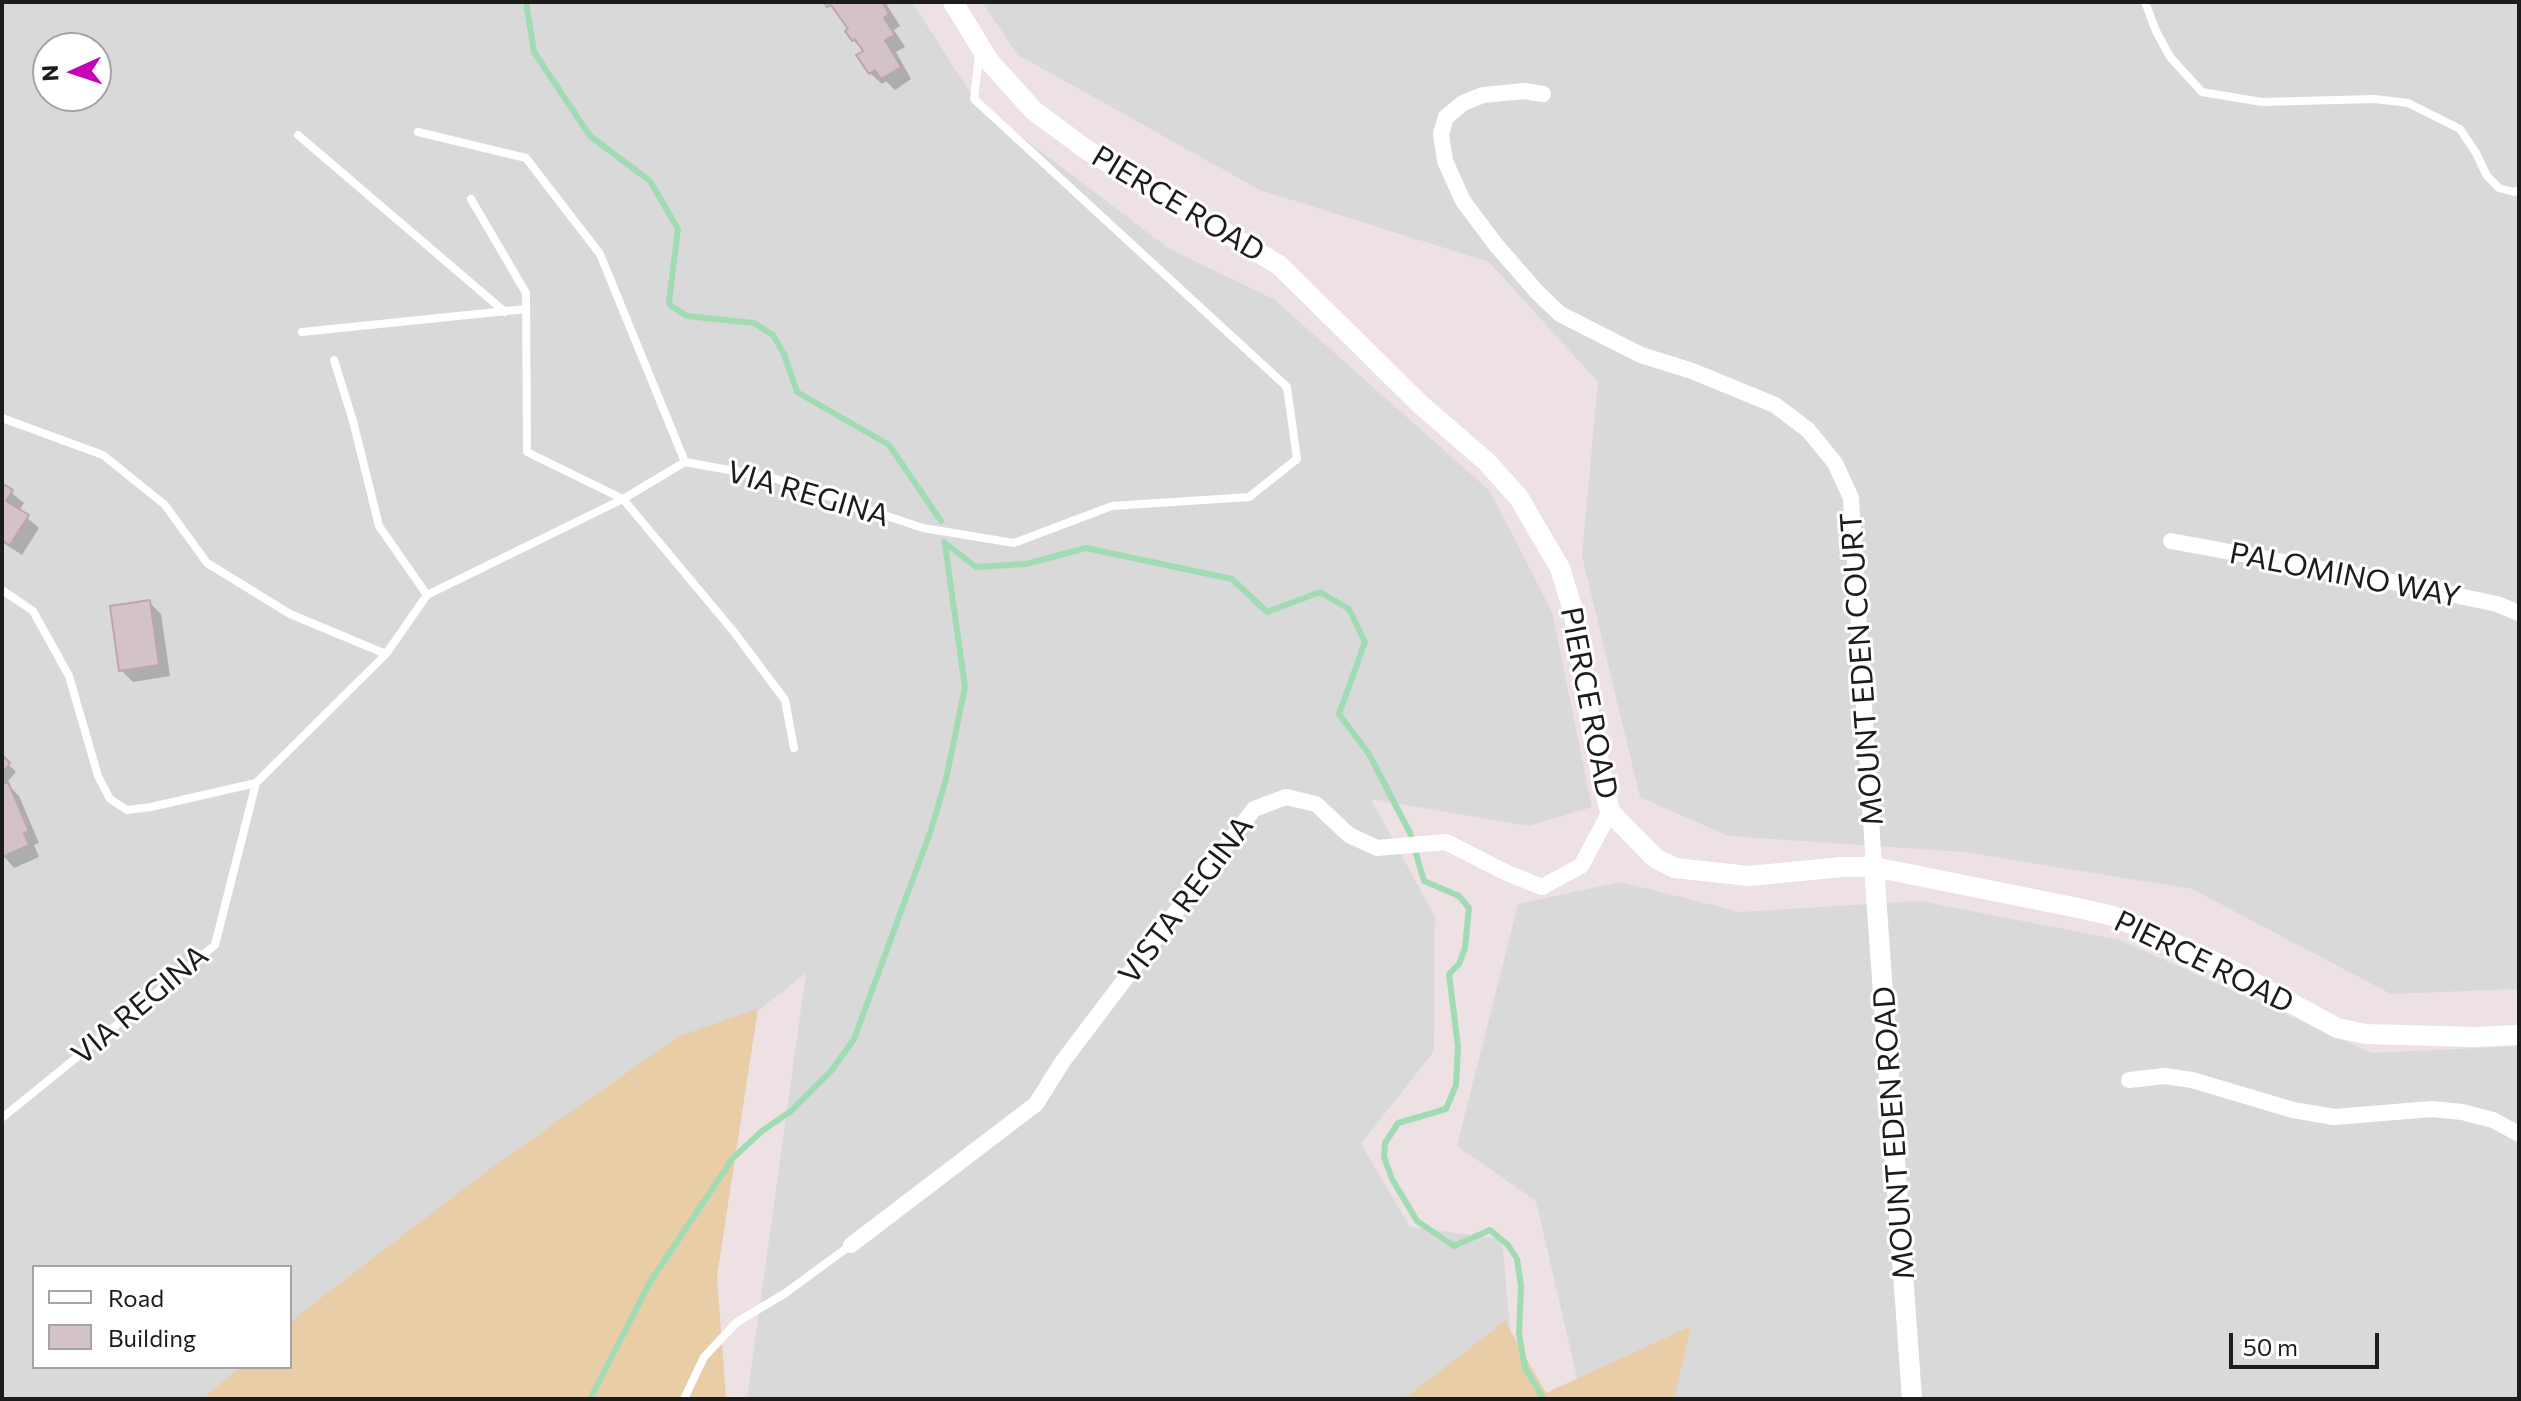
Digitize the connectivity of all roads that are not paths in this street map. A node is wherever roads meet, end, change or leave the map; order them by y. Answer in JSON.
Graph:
{"nodes":[{"id":1,"x":953,"y":2,"type":"edge"},
{"id":2,"x":2145,"y":2,"type":"edge"},
{"id":3,"x":980,"y":46,"type":"junction"},
{"id":4,"x":1543,"y":94,"type":"dead end"},
{"id":5,"x":418,"y":132,"type":"dead end"},
{"id":6,"x":298,"y":135,"type":"dead end"},
{"id":7,"x":2519,"y":190,"type":"edge"},
{"id":8,"x":471,"y":199,"type":"dead end"},
{"id":9,"x":526,"y":309,"type":"junction"},
{"id":10,"x":505,"y":312,"type":"junction"},
{"id":11,"x":302,"y":332,"type":"dead end"},
{"id":12,"x":334,"y":360,"type":"dead end"},
{"id":13,"x":2,"y":418,"type":"edge"},
{"id":14,"x":685,"y":462,"type":"junction"},
{"id":15,"x":623,"y":499,"type":"junction"},
{"id":16,"x":2171,"y":541,"type":"dead end"},
{"id":17,"x":2,"y":590,"type":"edge"},
{"id":18,"x":427,"y":595,"type":"junction"},
{"id":19,"x":2519,"y":613,"type":"edge"},
{"id":20,"x":386,"y":654,"type":"junction"},
{"id":21,"x":794,"y":748,"type":"dead end"},
{"id":22,"x":256,"y":783,"type":"junction"},
{"id":23,"x":1610,"y":812,"type":"junction"},
{"id":24,"x":1874,"y":867,"type":"junction"},
{"id":25,"x":2519,"y":1035,"type":"edge"},
{"id":26,"x":2129,"y":1080,"type":"dead end"},
{"id":27,"x":2,"y":1118,"type":"edge"},
{"id":28,"x":2519,"y":1134,"type":"edge"},
{"id":29,"x":851,"y":1245,"type":"joint"},
{"id":30,"x":684,"y":1399,"type":"edge"},
{"id":31,"x":1912,"y":1399,"type":"edge"}],
"edges":[{"from":1,"to":3,"type":"street","name":"PIERCE ROAD"},
{"from":2,"to":7,"type":"lane"},
{"from":3,"to":14,"type":"lane","name":"VIA REGINA"},
{"from":3,"to":23,"type":"street","name":"PIERCE ROAD"},
{"from":4,"to":24,"type":"street","name":"MOUNT EDEN COURT"},
{"from":5,"to":14,"type":"lane"},
{"from":6,"to":10,"type":"lane"},
{"from":8,"to":9,"type":"lane"},
{"from":9,"to":10,"type":"lane"},
{"from":9,"to":15,"type":"lane"},
{"from":10,"to":11,"type":"lane"},
{"from":12,"to":18,"type":"lane"},
{"from":13,"to":20,"type":"lane"},
{"from":14,"to":15,"type":"lane","name":"VIA REGINA"},
{"from":15,"to":18,"type":"lane","name":"VIA REGINA"},
{"from":15,"to":21,"type":"lane"},
{"from":16,"to":19,"type":"street","name":"PALOMINO WAY"},
{"from":17,"to":22,"type":"lane"},
{"from":18,"to":20,"type":"lane","name":"VIA REGINA"},
{"from":20,"to":22,"type":"lane","name":"VIA REGINA"},
{"from":22,"to":27,"type":"lane","name":"VIA REGINA"},
{"from":23,"to":24,"type":"street","name":"PIERCE ROAD"},
{"from":23,"to":29,"type":"street","name":"VISTA REGINA"},
{"from":24,"to":25,"type":"street","name":"PIERCE ROAD"},
{"from":24,"to":31,"type":"street","name":"MOUNT EDEN ROAD"},
{"from":26,"to":28,"type":"street"},
{"from":29,"to":30,"type":"lane"}]}
